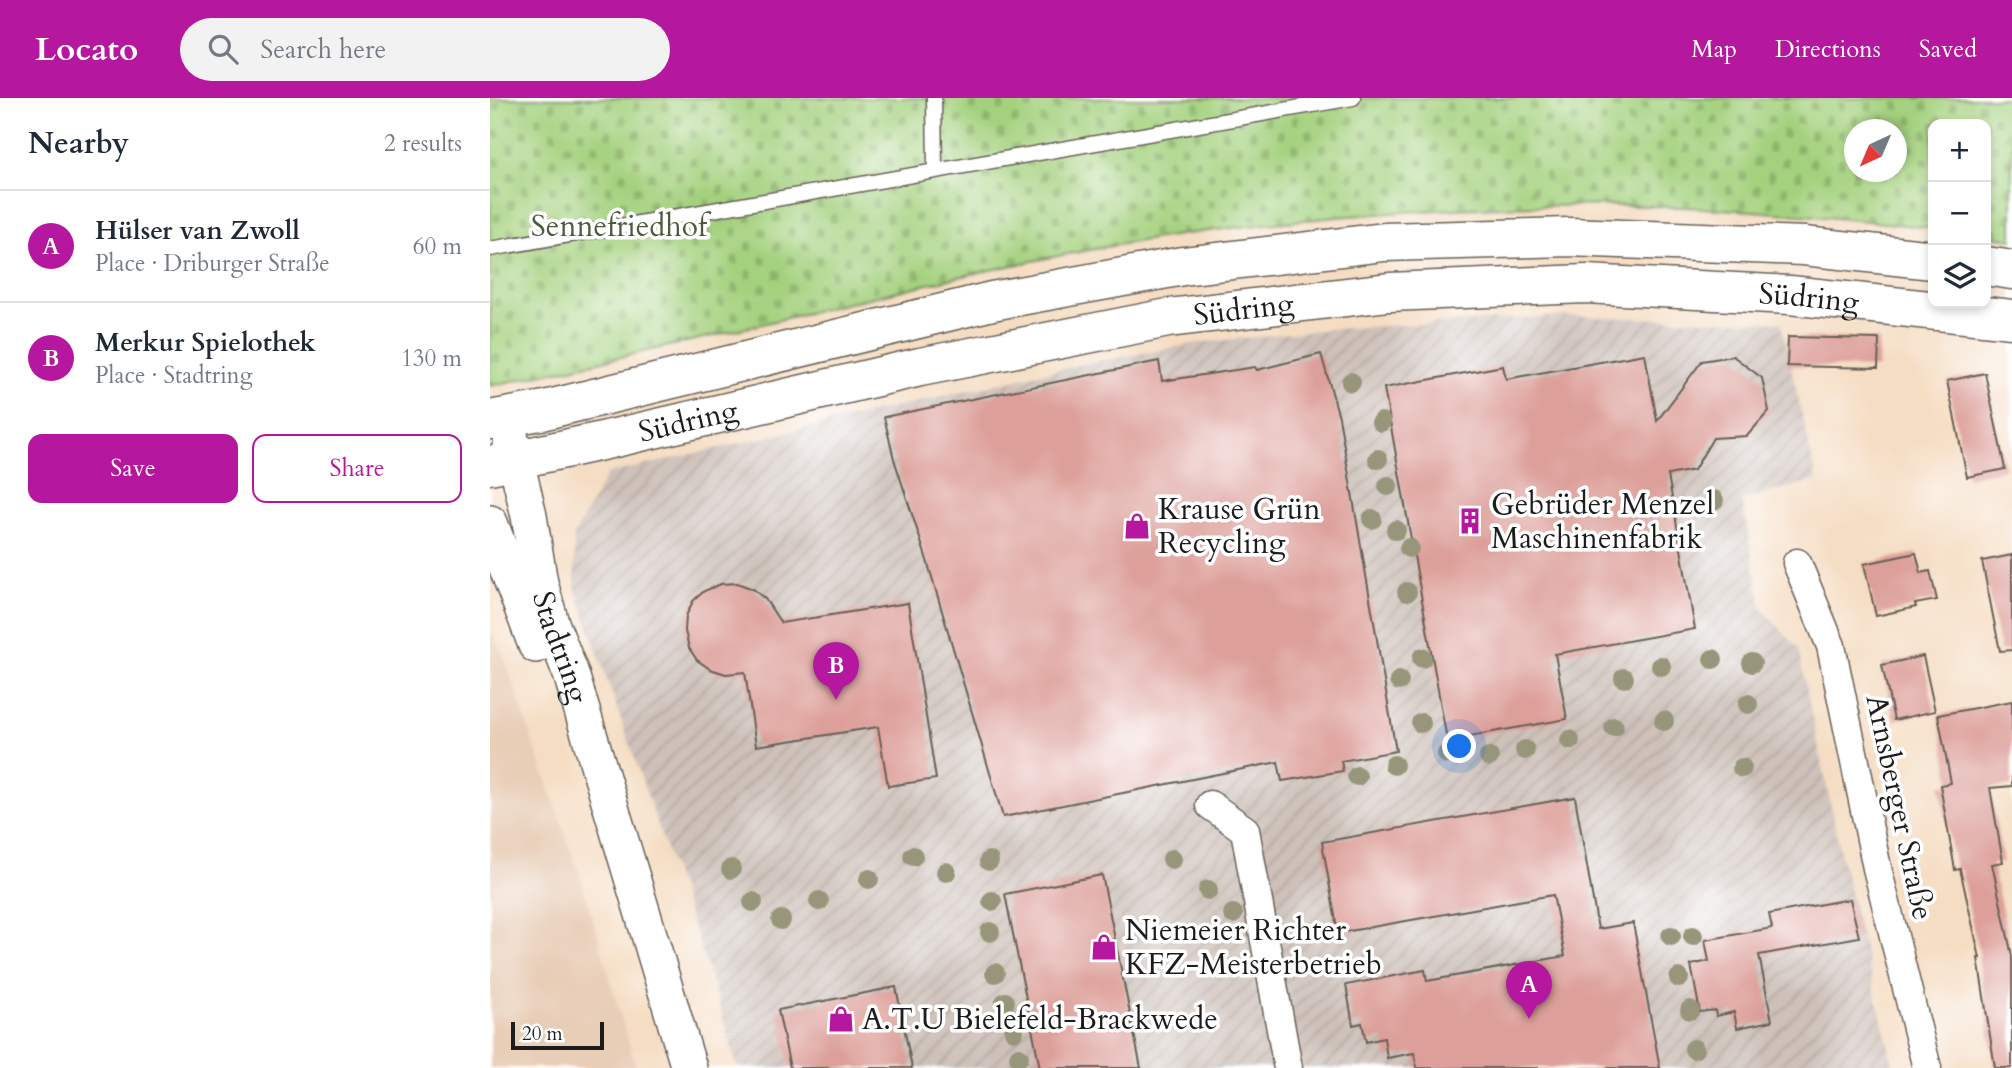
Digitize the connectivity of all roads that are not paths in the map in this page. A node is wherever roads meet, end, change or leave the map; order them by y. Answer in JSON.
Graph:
{"nodes":[{"id":1,"x":934,"y":98,"type":"edge"},
{"id":2,"x":1353,"y":98,"type":"edge"},
{"id":3,"x":935,"y":170,"type":"junction"},
{"id":4,"x":490,"y":249,"type":"edge"},
{"id":5,"x":1928,"y":259,"type":"edge"},
{"id":6,"x":1991,"y":267,"type":"edge"},
{"id":7,"x":2012,"y":270,"type":"edge"},
{"id":8,"x":2012,"y":319,"type":"edge"},
{"id":9,"x":498,"y":419,"type":"edge"},
{"id":10,"x":503,"y":463,"type":"edge"},
{"id":11,"x":490,"y":523,"type":"edge"},
{"id":12,"x":1797,"y":563,"type":"dead end"},
{"id":13,"x":490,"y":578,"type":"edge"},
{"id":14,"x":532,"y":635,"type":"junction"},
{"id":15,"x":1210,"y":805,"type":"dead end"},
{"id":16,"x":630,"y":872,"type":"junction"},
{"id":17,"x":689,"y":1068,"type":"edge"},
{"id":18,"x":1288,"y":1068,"type":"edge"},
{"id":19,"x":1927,"y":1068,"type":"edge"}],
"edges":[{"from":1,"to":3,"type":"lane"},
{"from":2,"to":3,"type":"lane"},
{"from":3,"to":4,"type":"lane"},
{"from":5,"to":9,"type":"main road","name":"Südring"},
{"from":6,"to":7,"type":"main road"},
{"from":8,"to":10,"type":"main road","name":"Südring"},
{"from":9,"to":10,"type":"street","name":"Stadtring"},
{"from":10,"to":16,"type":"street","name":"Stadtring"},
{"from":11,"to":14,"type":"street","name":"Stadtring"},
{"from":12,"to":19,"type":"street","name":"Arnsberger Straße"},
{"from":13,"to":14,"type":"street"},
{"from":14,"to":16,"type":"street","name":"Stadtring"},
{"from":15,"to":18,"type":"street"},
{"from":16,"to":17,"type":"street","name":"Stadtring"}]}
